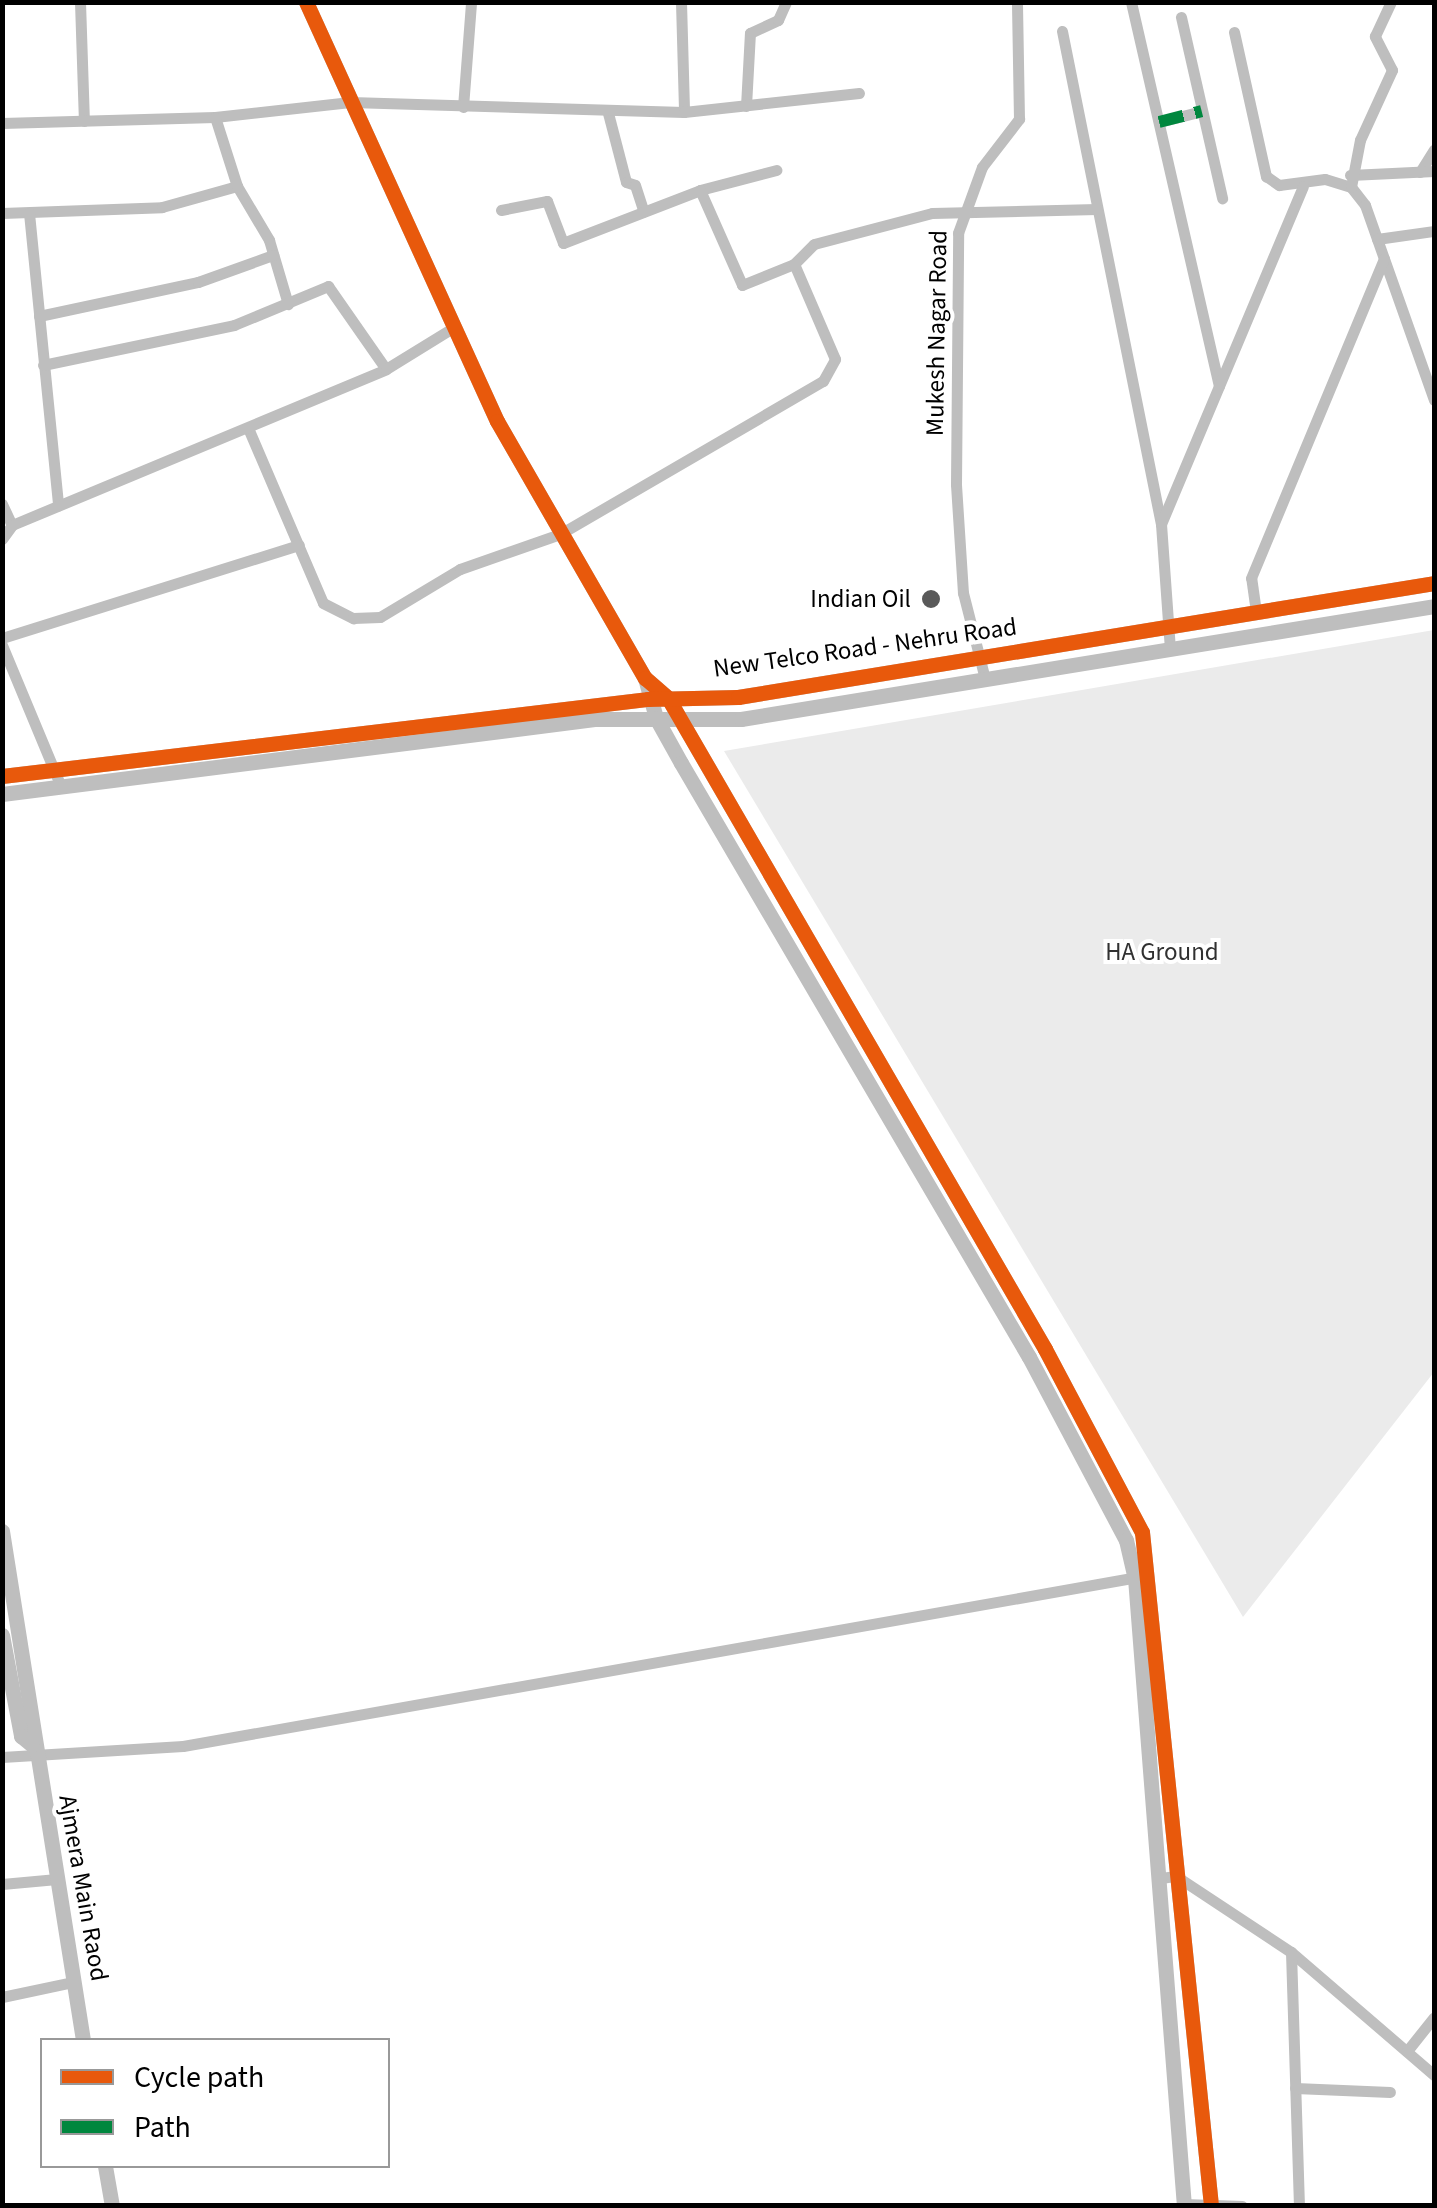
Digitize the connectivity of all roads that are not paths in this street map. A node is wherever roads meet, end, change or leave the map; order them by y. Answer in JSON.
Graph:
{"nodes":[{"id":1,"x":80,"y":2,"type":"edge"},
{"id":2,"x":306,"y":2,"type":"edge"},
{"id":3,"x":471,"y":2,"type":"edge"},
{"id":4,"x":682,"y":2,"type":"edge"},
{"id":5,"x":786,"y":2,"type":"edge"},
{"id":6,"x":1018,"y":2,"type":"edge"},
{"id":7,"x":1132,"y":2,"type":"edge"},
{"id":8,"x":1390,"y":2,"type":"edge"},
{"id":9,"x":1181,"y":18,"type":"dead end"},
{"id":10,"x":1062,"y":31,"type":"dead end"},
{"id":11,"x":1234,"y":32,"type":"dead end"},
{"id":12,"x":858,"y":92,"type":"dead end"},
{"id":13,"x":350,"y":102,"type":"junction"},
{"id":14,"x":746,"y":106,"type":"junction"},
{"id":15,"x":462,"y":107,"type":"junction"},
{"id":16,"x":1202,"y":111,"type":"junction"},
{"id":17,"x":684,"y":112,"type":"junction"},
{"id":18,"x":608,"y":113,"type":"junction"},
{"id":19,"x":215,"y":117,"type":"junction"},
{"id":20,"x":84,"y":121,"type":"junction"},
{"id":21,"x":1159,"y":122,"type":"junction"},
{"id":22,"x":2,"y":123,"type":"edge"},
{"id":23,"x":1434,"y":150,"type":"edge"},
{"id":24,"x":776,"y":170,"type":"dead end"},
{"id":25,"x":1434,"y":171,"type":"edge"},
{"id":26,"x":1420,"y":172,"type":"junction"},
{"id":27,"x":1351,"y":181,"type":"junction"},
{"id":28,"x":237,"y":186,"type":"junction"},
{"id":29,"x":1302,"y":186,"type":"junction"},
{"id":30,"x":700,"y":190,"type":"junction"},
{"id":31,"x":1222,"y":198,"type":"dead end"},
{"id":32,"x":1097,"y":208,"type":"junction"},
{"id":33,"x":501,"y":210,"type":"dead end"},
{"id":34,"x":644,"y":212,"type":"junction"},
{"id":35,"x":963,"y":212,"type":"junction"},
{"id":36,"x":2,"y":213,"type":"edge"},
{"id":37,"x":29,"y":213,"type":"junction"},
{"id":38,"x":1434,"y":230,"type":"edge"},
{"id":39,"x":1377,"y":239,"type":"junction"},
{"id":40,"x":273,"y":255,"type":"junction"},
{"id":41,"x":1384,"y":259,"type":"junction"},
{"id":42,"x":794,"y":264,"type":"junction"},
{"id":43,"x":288,"y":304,"type":"junction"},
{"id":44,"x":39,"y":316,"type":"junction"},
{"id":45,"x":450,"y":329,"type":"junction"},
{"id":46,"x":44,"y":365,"type":"junction"},
{"id":47,"x":386,"y":369,"type":"junction"},
{"id":48,"x":1219,"y":386,"type":"junction"},
{"id":49,"x":1434,"y":400,"type":"edge"},
{"id":50,"x":248,"y":428,"type":"junction"},
{"id":51,"x":2,"y":504,"type":"edge"},
{"id":52,"x":58,"y":506,"type":"junction"},
{"id":53,"x":1161,"y":524,"type":"junction"},
{"id":54,"x":12,"y":525,"type":"junction"},
{"id":55,"x":560,"y":534,"type":"junction"},
{"id":56,"x":2,"y":539,"type":"edge"},
{"id":57,"x":298,"y":546,"type":"junction"},
{"id":58,"x":1434,"y":583,"type":"edge"},
{"id":59,"x":1434,"y":606,"type":"edge"},
{"id":60,"x":1256,"y":612,"type":"junction"},
{"id":61,"x":1167,"y":626,"type":"junction"},
{"id":62,"x":2,"y":642,"type":"edge"},
{"id":63,"x":1170,"y":649,"type":"junction"},
{"id":64,"x":981,"y":657,"type":"junction"},
{"id":65,"x":645,"y":678,"type":"junction"},
{"id":66,"x":985,"y":679,"type":"junction"},
{"id":67,"x":648,"y":698,"type":"junction"},
{"id":68,"x":668,"y":698,"type":"junction"},
{"id":69,"x":656,"y":718,"type":"junction"},
{"id":70,"x":680,"y":720,"type":"junction"},
{"id":71,"x":57,"y":769,"type":"junction"},
{"id":72,"x":2,"y":776,"type":"edge"},
{"id":73,"x":61,"y":787,"type":"junction"},
{"id":74,"x":2,"y":794,"type":"edge"},
{"id":75,"x":2,"y":1531,"type":"edge"},
{"id":76,"x":1142,"y":1577,"type":"junction"},
{"id":77,"x":2,"y":1635,"type":"edge"},
{"id":78,"x":34,"y":1752,"type":"junction"},
{"id":79,"x":2,"y":1758,"type":"edge"},
{"id":80,"x":1168,"y":1877,"type":"junction"},
{"id":81,"x":57,"y":1880,"type":"junction"},
{"id":82,"x":2,"y":1884,"type":"edge"},
{"id":83,"x":1291,"y":1952,"type":"junction"},
{"id":84,"x":73,"y":1982,"type":"junction"},
{"id":85,"x":2,"y":1997,"type":"edge"},
{"id":86,"x":1434,"y":2018,"type":"edge"},
{"id":87,"x":84,"y":2038,"type":"edge"},
{"id":88,"x":1406,"y":2051,"type":"junction"},
{"id":89,"x":1434,"y":2075,"type":"edge"},
{"id":90,"x":1295,"y":2088,"type":"junction"},
{"id":91,"x":1390,"y":2092,"type":"dead end"},
{"id":92,"x":105,"y":2168,"type":"edge"},
{"id":93,"x":1184,"y":2205,"type":"edge"},
{"id":94,"x":1211,"y":2205,"type":"edge"},
{"id":95,"x":112,"y":2206,"type":"edge"},
{"id":96,"x":1242,"y":2206,"type":"edge"},
{"id":97,"x":1298,"y":2206,"type":"edge"}],
"edges":[{"from":1,"to":20,"type":"street"},
{"from":2,"to":13,"type":"street"},
{"from":3,"to":15,"type":"street"},
{"from":4,"to":17,"type":"street"},
{"from":5,"to":14,"type":"street"},
{"from":6,"to":35,"type":"street","name":"Mukesh Nagar Road"},
{"from":7,"to":21,"type":"street"},
{"from":8,"to":27,"type":"street"},
{"from":9,"to":16,"type":"street"},
{"from":10,"to":32,"type":"street"},
{"from":11,"to":29,"type":"street"},
{"from":12,"to":14,"type":"street"},
{"from":13,"to":15,"type":"street"},
{"from":13,"to":19,"type":"street"},
{"from":13,"to":45,"type":"street"},
{"from":14,"to":17,"type":"street"},
{"from":15,"to":18,"type":"street"},
{"from":16,"to":21,"type":"street"},
{"from":16,"to":31,"type":"street"},
{"from":17,"to":18,"type":"street"},
{"from":18,"to":34,"type":"street"},
{"from":19,"to":20,"type":"street"},
{"from":19,"to":28,"type":"street"},
{"from":20,"to":22,"type":"street"},
{"from":21,"to":48,"type":"street"},
{"from":23,"to":26,"type":"street"},
{"from":24,"to":30,"type":"street"},
{"from":25,"to":26,"type":"street"},
{"from":26,"to":27,"type":"street"},
{"from":27,"to":29,"type":"street"},
{"from":27,"to":39,"type":"street"},
{"from":28,"to":37,"type":"street"},
{"from":28,"to":40,"type":"street"},
{"from":29,"to":48,"type":"street"},
{"from":30,"to":34,"type":"street"},
{"from":30,"to":42,"type":"street"},
{"from":32,"to":35,"type":"street"},
{"from":32,"to":53,"type":"street"},
{"from":33,"to":34,"type":"street"},
{"from":35,"to":42,"type":"street"},
{"from":35,"to":64,"type":"street","name":"Mukesh Nagar Road"},
{"from":36,"to":37,"type":"street"},
{"from":37,"to":44,"type":"street"},
{"from":38,"to":39,"type":"street"},
{"from":39,"to":41,"type":"street"},
{"from":40,"to":43,"type":"street"},
{"from":40,"to":44,"type":"street"},
{"from":41,"to":49,"type":"street"},
{"from":41,"to":60,"type":"street"},
{"from":42,"to":55,"type":"street"},
{"from":43,"to":46,"type":"street"},
{"from":43,"to":47,"type":"street"},
{"from":44,"to":46,"type":"street"},
{"from":45,"to":47,"type":"street"},
{"from":45,"to":55,"type":"street"},
{"from":46,"to":52,"type":"street"},
{"from":47,"to":50,"type":"street"},
{"from":48,"to":53,"type":"street"},
{"from":50,"to":52,"type":"street"},
{"from":50,"to":57,"type":"street"},
{"from":51,"to":54,"type":"street"},
{"from":52,"to":54,"type":"street"},
{"from":53,"to":61,"type":"street"},
{"from":54,"to":56,"type":"street"},
{"from":55,"to":57,"type":"street"},
{"from":55,"to":65,"type":"street"},
{"from":57,"to":62,"type":"street"},
{"from":58,"to":60,"type":"street","name":"New Telco Road - Nehru Road"},
{"from":59,"to":63,"type":"street","name":"New Telco Road - Nehru Road"},
{"from":60,"to":61,"type":"street","name":"New Telco Road - Nehru Road"},
{"from":61,"to":63,"type":"street"},
{"from":61,"to":64,"type":"street","name":"New Telco Road - Nehru Road"},
{"from":62,"to":71,"type":"street"},
{"from":63,"to":66,"type":"street","name":"New Telco Road - Nehru Road"},
{"from":64,"to":66,"type":"street","name":"Mukesh Nagar Road"},
{"from":64,"to":68,"type":"street","name":"New Telco Road - Nehru Road"},
{"from":65,"to":67,"type":"street"},
{"from":65,"to":68,"type":"street"},
{"from":66,"to":70,"type":"street","name":"New Telco Road - Nehru Road"},
{"from":67,"to":68,"type":"street","name":"New Telco Road - Nehru Road"},
{"from":67,"to":69,"type":"street"},
{"from":67,"to":71,"type":"street","name":"New Telco Road - Nehru Road"},
{"from":68,"to":70,"type":"street"},
{"from":69,"to":70,"type":"street","name":"New Telco Road - Nehru Road"},
{"from":69,"to":73,"type":"street","name":"New Telco Road - Nehru Road"},
{"from":69,"to":76,"type":"street"},
{"from":70,"to":76,"type":"street"},
{"from":71,"to":72,"type":"street","name":"New Telco Road - Nehru Road"},
{"from":71,"to":73,"type":"street"},
{"from":73,"to":74,"type":"street","name":"New Telco Road - Nehru Road"},
{"from":75,"to":78,"type":"street"},
{"from":76,"to":78,"type":"street"},
{"from":76,"to":80,"type":"street"},
{"from":77,"to":78,"type":"street"},
{"from":78,"to":79,"type":"street"},
{"from":78,"to":81,"type":"street","name":"Ajmera Main Raod"},
{"from":80,"to":83,"type":"street"},
{"from":80,"to":93,"type":"street"},
{"from":80,"to":94,"type":"street"},
{"from":81,"to":82,"type":"street"},
{"from":81,"to":84,"type":"street","name":"Ajmera Main Raod"},
{"from":83,"to":88,"type":"street"},
{"from":83,"to":90,"type":"street"},
{"from":84,"to":85,"type":"street"},
{"from":84,"to":87,"type":"street","name":"Ajmera Main Raod"},
{"from":86,"to":88,"type":"street"},
{"from":88,"to":89,"type":"street"},
{"from":90,"to":91,"type":"street"},
{"from":90,"to":97,"type":"street"},
{"from":92,"to":95,"type":"street"},
{"from":93,"to":94,"type":"street"},
{"from":94,"to":96,"type":"street"}]}
